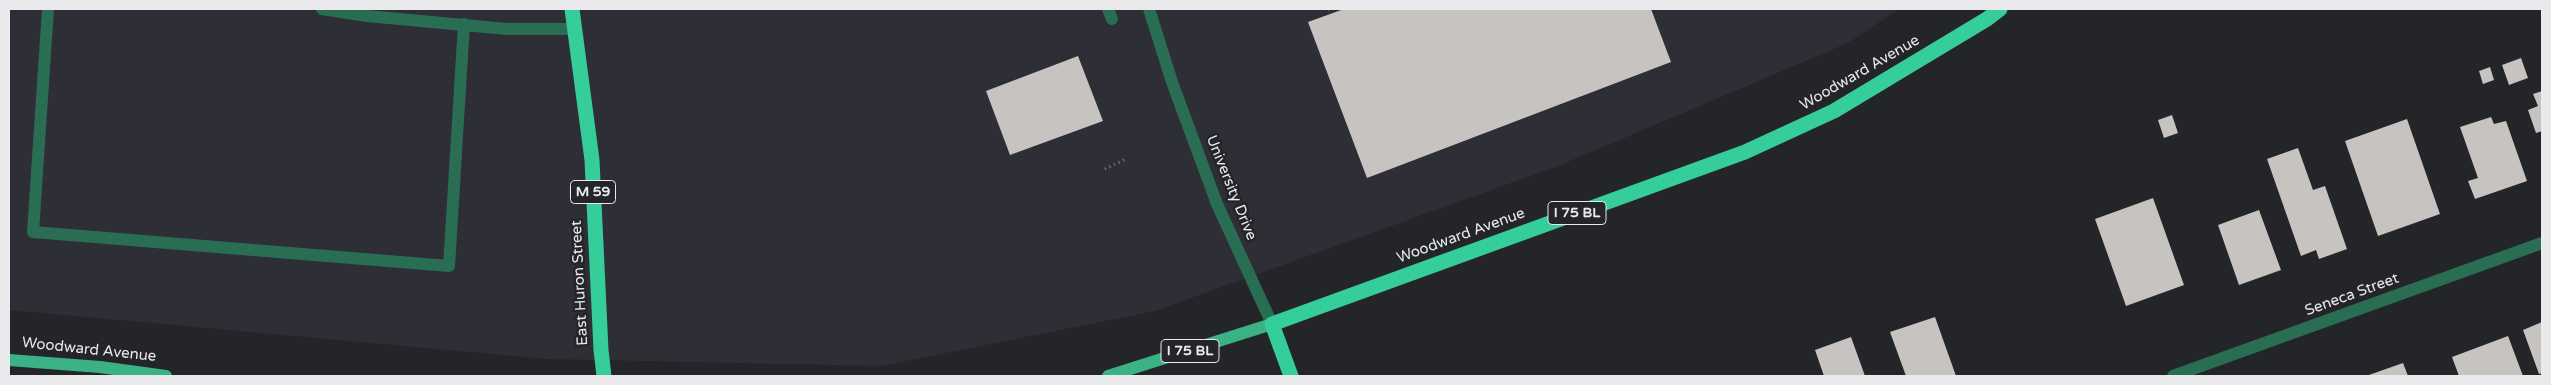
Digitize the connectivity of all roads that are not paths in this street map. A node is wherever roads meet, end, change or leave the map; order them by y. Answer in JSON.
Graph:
{"nodes":[{"id":1,"x":48,"y":9,"type":"edge"},
{"id":2,"x":322,"y":9,"type":"edge"},
{"id":3,"x":572,"y":9,"type":"edge"},
{"id":4,"x":1149,"y":9,"type":"edge"},
{"id":5,"x":2000,"y":9,"type":"edge"},
{"id":6,"x":464,"y":24,"type":"junction"},
{"id":7,"x":574,"y":29,"type":"junction"},
{"id":8,"x":2542,"y":243,"type":"edge"},
{"id":9,"x":1272,"y":324,"type":"junction"},
{"id":10,"x":9,"y":360,"type":"edge"},
{"id":11,"x":166,"y":376,"type":"edge"},
{"id":12,"x":604,"y":376,"type":"edge"},
{"id":13,"x":1108,"y":376,"type":"edge"},
{"id":14,"x":1291,"y":376,"type":"edge"},
{"id":15,"x":2173,"y":376,"type":"edge"}],
"edges":[{"from":1,"to":6,"type":"street"},
{"from":2,"to":6,"type":"street"},
{"from":3,"to":7,"type":"highway","name":"East Huron Street","number":"M 59"},
{"from":4,"to":9,"type":"street","name":"University Drive"},
{"from":5,"to":9,"type":"highway","name":"Woodward Avenue","number":"I 75 BL"},
{"from":6,"to":7,"type":"street"},
{"from":7,"to":12,"type":"highway","name":"East Huron Street","number":"M 59"},
{"from":8,"to":15,"type":"street","name":"Seneca Street"},
{"from":9,"to":13,"type":"main road","name":"Woodward Avenue","number":"I 75 BL"},
{"from":9,"to":14,"type":"highway","name":"University Drive"},
{"from":10,"to":11,"type":"main road","name":"Woodward Avenue"}]}
